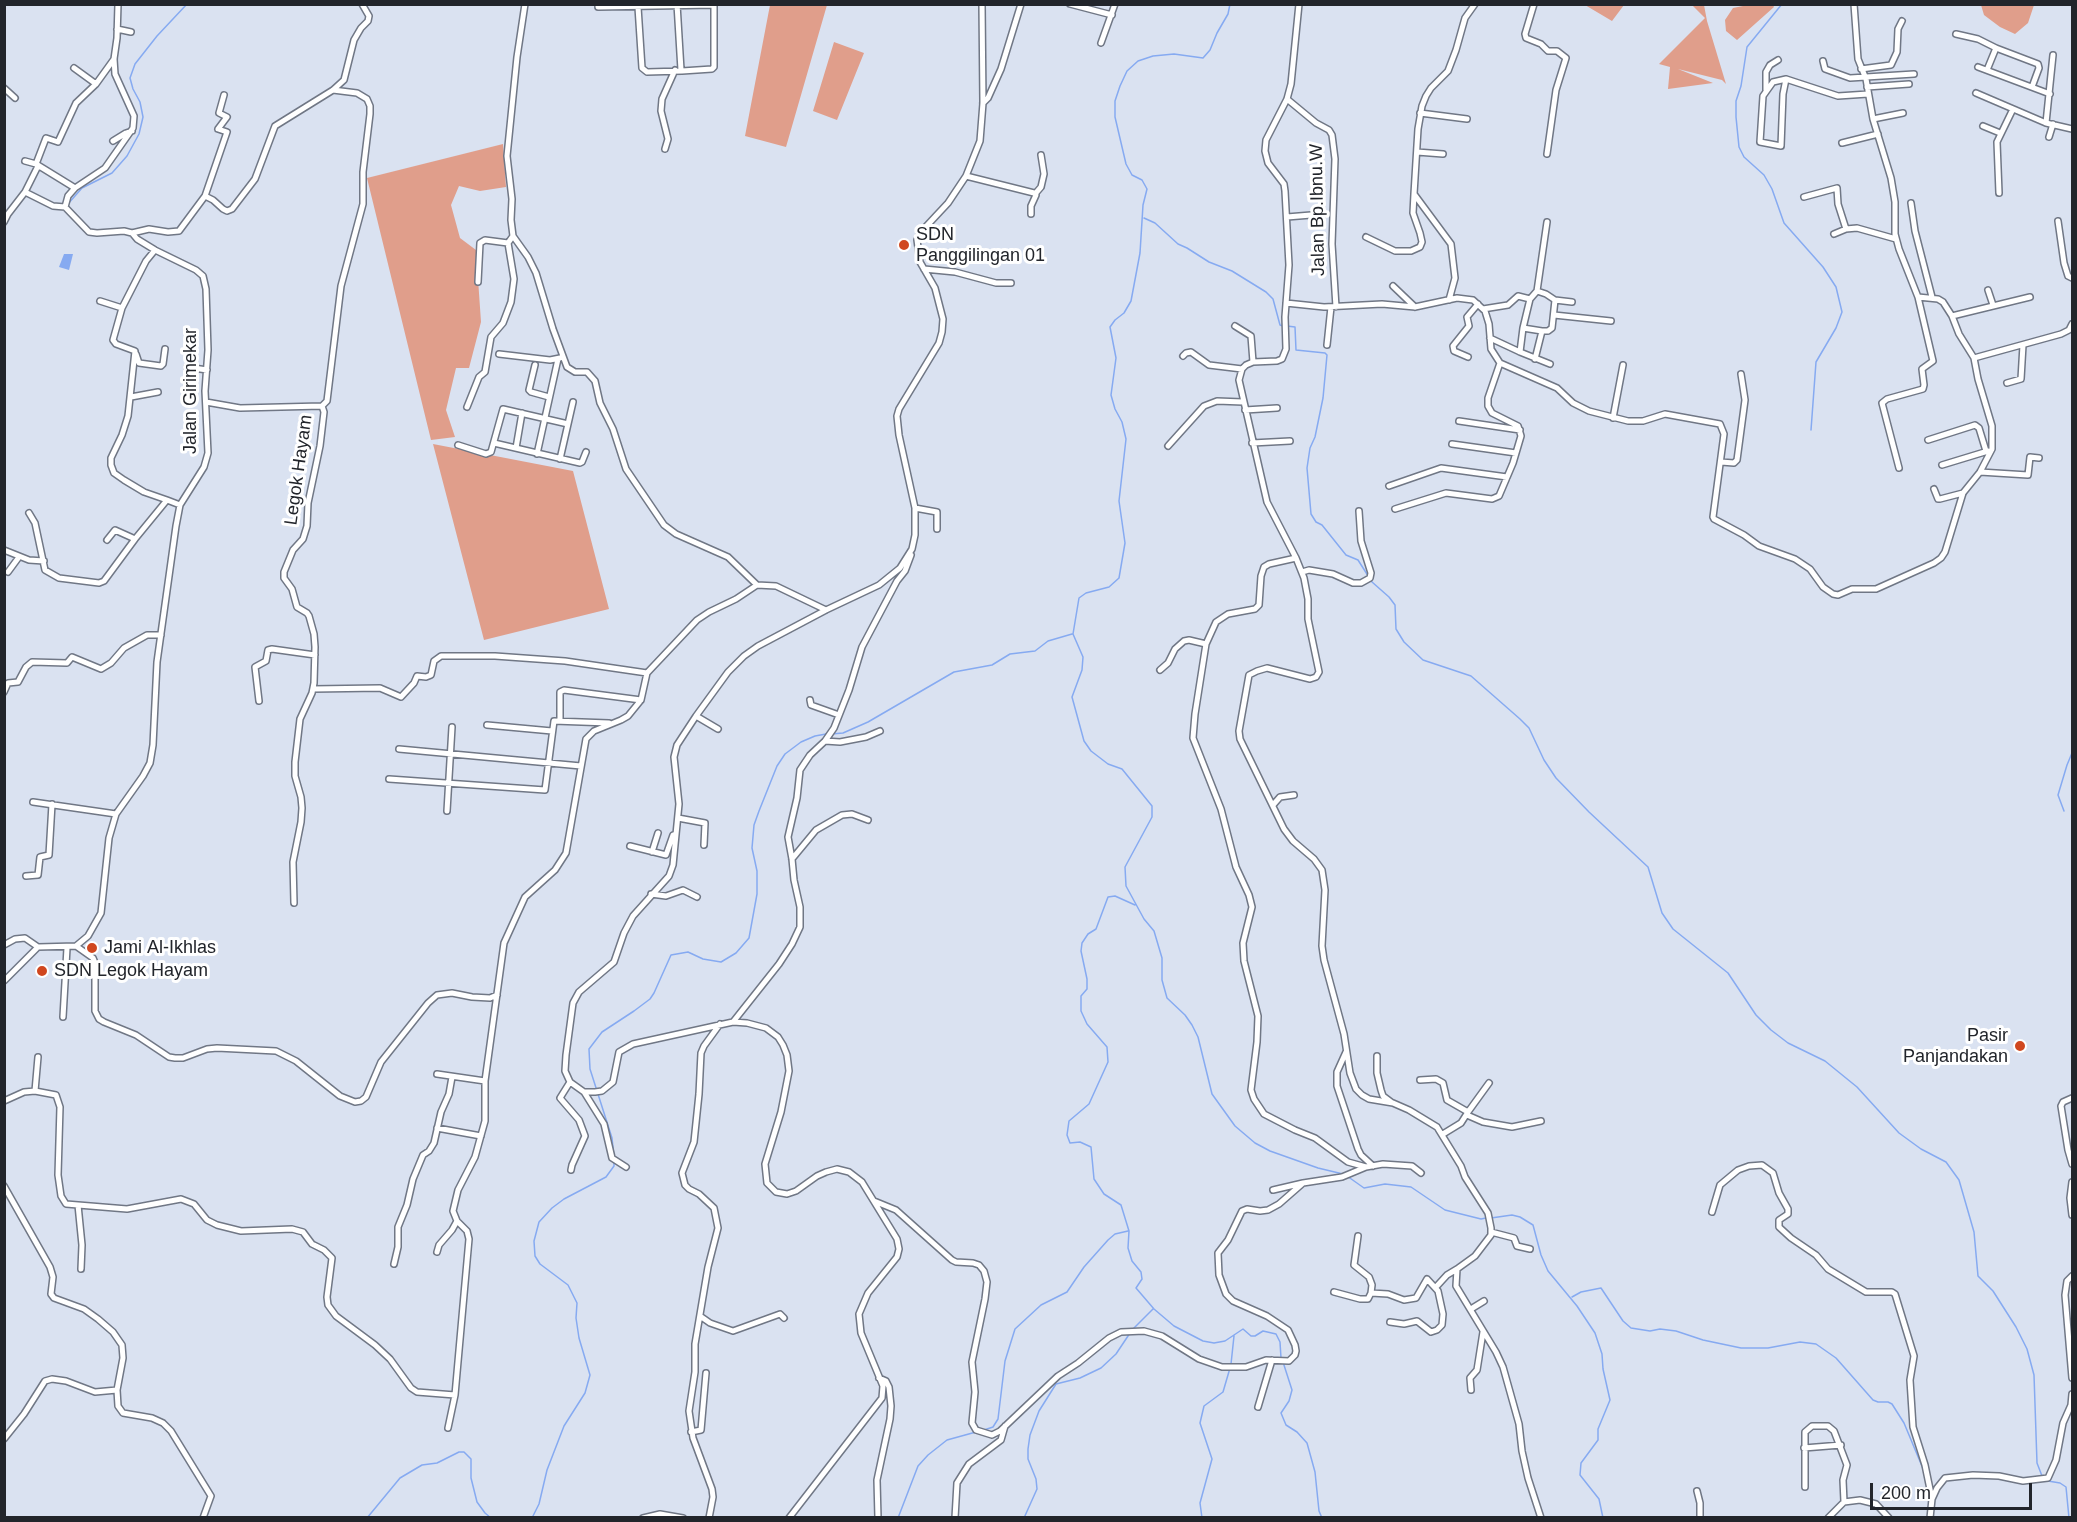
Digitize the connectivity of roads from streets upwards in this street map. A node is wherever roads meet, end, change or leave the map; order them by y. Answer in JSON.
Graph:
{"nodes":[{"id":1,"x":362,"y":4,"type":"edge"},
{"id":2,"x":525,"y":4,"type":"edge"},
{"id":3,"x":982,"y":4,"type":"edge"},
{"id":4,"x":1021,"y":4,"type":"edge"},
{"id":5,"x":1070,"y":4,"type":"edge"},
{"id":6,"x":1114,"y":4,"type":"edge"},
{"id":7,"x":1299,"y":4,"type":"edge"},
{"id":8,"x":1475,"y":4,"type":"edge"},
{"id":9,"x":1533,"y":4,"type":"edge"},
{"id":10,"x":1854,"y":4,"type":"edge"},
{"id":11,"x":116,"y":5,"type":"edge"},
{"id":12,"x":714,"y":5,"type":"edge"},
{"id":13,"x":677,"y":6,"type":"edge"},
{"id":14,"x":598,"y":7,"type":"dead end"},
{"id":15,"x":638,"y":7,"type":"junction"},
{"id":16,"x":1112,"y":15,"type":"junction"},
{"id":17,"x":1902,"y":21,"type":"dead end"},
{"id":18,"x":117,"y":29,"type":"junction"},
{"id":19,"x":131,"y":32,"type":"dead end"},
{"id":20,"x":1956,"y":34,"type":"dead end"},
{"id":21,"x":1101,"y":43,"type":"dead end"},
{"id":22,"x":1996,"y":48,"type":"junction"},
{"id":23,"x":2053,"y":55,"type":"dead end"},
{"id":24,"x":114,"y":59,"type":"junction"},
{"id":25,"x":1778,"y":60,"type":"dead end"},
{"id":26,"x":1823,"y":61,"type":"dead end"},
{"id":27,"x":1978,"y":67,"type":"dead end"},
{"id":28,"x":74,"y":68,"type":"dead end"},
{"id":29,"x":1861,"y":69,"type":"junction"},
{"id":30,"x":678,"y":70,"type":"junction"},
{"id":31,"x":1987,"y":70,"type":"junction"},
{"id":32,"x":1914,"y":74,"type":"dead end"},
{"id":33,"x":1766,"y":77,"type":"junction"},
{"id":34,"x":1786,"y":79,"type":"junction"},
{"id":35,"x":1866,"y":79,"type":"junction"},
{"id":36,"x":1773,"y":82,"type":"junction"},
{"id":37,"x":96,"y":84,"type":"junction"},
{"id":38,"x":1909,"y":84,"type":"dead end"},
{"id":39,"x":1867,"y":87,"type":"junction"},
{"id":40,"x":2032,"y":87,"type":"junction"},
{"id":41,"x":4,"y":88,"type":"edge"},
{"id":42,"x":333,"y":90,"type":"junction"},
{"id":43,"x":1766,"y":90,"type":"junction"},
{"id":44,"x":1976,"y":93,"type":"dead end"},
{"id":45,"x":1868,"y":94,"type":"junction"},
{"id":46,"x":2050,"y":94,"type":"junction"},
{"id":47,"x":224,"y":95,"type":"dead end"},
{"id":48,"x":15,"y":98,"type":"dead end"},
{"id":49,"x":1287,"y":99,"type":"junction"},
{"id":50,"x":983,"y":104,"type":"junction"},
{"id":51,"x":2013,"y":109,"type":"junction"},
{"id":52,"x":1903,"y":112,"type":"dead end"},
{"id":53,"x":1420,"y":113,"type":"junction"},
{"id":54,"x":1467,"y":119,"type":"dead end"},
{"id":55,"x":1873,"y":119,"type":"junction"},
{"id":56,"x":2050,"y":124,"type":"junction"},
{"id":57,"x":1983,"y":126,"type":"dead end"},
{"id":58,"x":2072,"y":127,"type":"edge"},
{"id":59,"x":132,"y":131,"type":"junction"},
{"id":60,"x":1878,"y":134,"type":"junction"},
{"id":61,"x":2000,"y":134,"type":"junction"},
{"id":62,"x":2049,"y":138,"type":"dead end"},
{"id":63,"x":113,"y":141,"type":"dead end"},
{"id":64,"x":1842,"y":143,"type":"dead end"},
{"id":65,"x":665,"y":149,"type":"dead end"},
{"id":66,"x":1417,"y":152,"type":"junction"},
{"id":67,"x":1443,"y":154,"type":"dead end"},
{"id":68,"x":1547,"y":154,"type":"dead end"},
{"id":69,"x":1041,"y":155,"type":"dead end"},
{"id":70,"x":24,"y":161,"type":"dead end"},
{"id":71,"x":37,"y":165,"type":"junction"},
{"id":72,"x":966,"y":176,"type":"junction"},
{"id":73,"x":75,"y":188,"type":"junction"},
{"id":74,"x":25,"y":192,"type":"junction"},
{"id":75,"x":1999,"y":193,"type":"dead end"},
{"id":76,"x":1035,"y":194,"type":"junction"},
{"id":77,"x":1414,"y":194,"type":"junction"},
{"id":78,"x":205,"y":196,"type":"junction"},
{"id":79,"x":1804,"y":197,"type":"dead end"},
{"id":80,"x":1911,"y":202,"type":"dead end"},
{"id":81,"x":65,"y":207,"type":"junction"},
{"id":82,"x":1031,"y":214,"type":"dead end"},
{"id":83,"x":1323,"y":214,"type":"dead end"},
{"id":84,"x":1287,"y":217,"type":"junction"},
{"id":85,"x":2058,"y":221,"type":"dead end"},
{"id":86,"x":4,"y":222,"type":"edge"},
{"id":87,"x":1547,"y":222,"type":"dead end"},
{"id":88,"x":1846,"y":229,"type":"junction"},
{"id":89,"x":132,"y":233,"type":"junction"},
{"id":90,"x":1834,"y":234,"type":"dead end"},
{"id":91,"x":513,"y":236,"type":"junction"},
{"id":92,"x":1366,"y":237,"type":"dead end"},
{"id":93,"x":1896,"y":239,"type":"junction"},
{"id":94,"x":508,"y":243,"type":"junction"},
{"id":95,"x":155,"y":250,"type":"junction"},
{"id":96,"x":924,"y":269,"type":"junction"},
{"id":97,"x":2073,"y":278,"type":"edge"},
{"id":98,"x":478,"y":282,"type":"dead end"},
{"id":99,"x":1011,"y":283,"type":"dead end"},
{"id":100,"x":1393,"y":286,"type":"dead end"},
{"id":101,"x":1988,"y":290,"type":"dead end"},
{"id":102,"x":1537,"y":291,"type":"junction"},
{"id":103,"x":1918,"y":297,"type":"junction"},
{"id":104,"x":1932,"y":297,"type":"junction"},
{"id":105,"x":2030,"y":297,"type":"dead end"},
{"id":106,"x":1530,"y":299,"type":"junction"},
{"id":107,"x":1449,"y":300,"type":"junction"},
{"id":108,"x":1555,"y":300,"type":"junction"},
{"id":109,"x":100,"y":301,"type":"dead end"},
{"id":110,"x":1572,"y":302,"type":"dead end"},
{"id":111,"x":1286,"y":303,"type":"junction"},
{"id":112,"x":1478,"y":304,"type":"junction"},
{"id":113,"x":1993,"y":304,"type":"junction"},
{"id":114,"x":1333,"y":307,"type":"junction"},
{"id":115,"x":1415,"y":307,"type":"junction"},
{"id":116,"x":122,"y":308,"type":"junction"},
{"id":117,"x":1483,"y":309,"type":"junction"},
{"id":118,"x":1554,"y":315,"type":"junction"},
{"id":119,"x":1952,"y":316,"type":"junction"},
{"id":120,"x":1611,"y":321,"type":"dead end"},
{"id":121,"x":2073,"y":324,"type":"edge"},
{"id":122,"x":1235,"y":326,"type":"dead end"},
{"id":123,"x":1523,"y":328,"type":"junction"},
{"id":124,"x":1542,"y":330,"type":"junction"},
{"id":125,"x":1490,"y":338,"type":"junction"},
{"id":126,"x":1327,"y":345,"type":"dead end"},
{"id":127,"x":2023,"y":345,"type":"junction"},
{"id":128,"x":165,"y":349,"type":"dead end"},
{"id":129,"x":135,"y":351,"type":"junction"},
{"id":130,"x":1520,"y":352,"type":"junction"},
{"id":131,"x":499,"y":354,"type":"dead end"},
{"id":132,"x":1183,"y":356,"type":"dead end"},
{"id":133,"x":561,"y":357,"type":"junction"},
{"id":134,"x":1468,"y":357,"type":"dead end"},
{"id":135,"x":1536,"y":358,"type":"junction"},
{"id":136,"x":1974,"y":358,"type":"junction"},
{"id":137,"x":1253,"y":362,"type":"junction"},
{"id":138,"x":1500,"y":363,"type":"junction"},
{"id":139,"x":1550,"y":364,"type":"dead end"},
{"id":140,"x":535,"y":365,"type":"dead end"},
{"id":141,"x":1623,"y":365,"type":"dead end"},
{"id":142,"x":187,"y":367,"type":"dead end"},
{"id":143,"x":1242,"y":369,"type":"junction"},
{"id":144,"x":207,"y":370,"type":"junction"},
{"id":145,"x":1741,"y":374,"type":"dead end"},
{"id":146,"x":2007,"y":382,"type":"dead end"},
{"id":147,"x":158,"y":392,"type":"dead end"},
{"id":148,"x":131,"y":397,"type":"junction"},
{"id":149,"x":549,"y":397,"type":"junction"},
{"id":150,"x":206,"y":402,"type":"junction"},
{"id":151,"x":573,"y":402,"type":"dead end"},
{"id":152,"x":1243,"y":402,"type":"junction"},
{"id":153,"x":322,"y":406,"type":"junction"},
{"id":154,"x":467,"y":407,"type":"dead end"},
{"id":155,"x":1277,"y":408,"type":"dead end"},
{"id":156,"x":1245,"y":410,"type":"junction"},
{"id":157,"x":522,"y":413,"type":"junction"},
{"id":158,"x":1613,"y":418,"type":"junction"},
{"id":159,"x":545,"y":419,"type":"junction"},
{"id":160,"x":1459,"y":421,"type":"dead end"},
{"id":161,"x":568,"y":424,"type":"junction"},
{"id":162,"x":1520,"y":430,"type":"junction"},
{"id":163,"x":1928,"y":440,"type":"dead end"},
{"id":164,"x":1290,"y":441,"type":"dead end"},
{"id":165,"x":494,"y":442,"type":"junction"},
{"id":166,"x":1252,"y":443,"type":"junction"},
{"id":167,"x":1452,"y":444,"type":"dead end"},
{"id":168,"x":458,"y":445,"type":"dead end"},
{"id":169,"x":1168,"y":446,"type":"dead end"},
{"id":170,"x":516,"y":448,"type":"junction"},
{"id":171,"x":1989,"y":450,"type":"junction"},
{"id":172,"x":586,"y":452,"type":"dead end"},
{"id":173,"x":1516,"y":453,"type":"junction"},
{"id":174,"x":537,"y":454,"type":"junction"},
{"id":175,"x":2039,"y":458,"type":"dead end"},
{"id":176,"x":560,"y":459,"type":"junction"},
{"id":177,"x":1721,"y":462,"type":"junction"},
{"id":178,"x":1942,"y":465,"type":"dead end"},
{"id":179,"x":1899,"y":468,"type":"dead end"},
{"id":180,"x":1980,"y":472,"type":"junction"},
{"id":181,"x":1507,"y":477,"type":"junction"},
{"id":182,"x":1389,"y":486,"type":"dead end"},
{"id":183,"x":1934,"y":489,"type":"dead end"},
{"id":184,"x":1963,"y":493,"type":"junction"},
{"id":185,"x":166,"y":500,"type":"junction"},
{"id":186,"x":180,"y":505,"type":"junction"},
{"id":187,"x":915,"y":508,"type":"junction"},
{"id":188,"x":1395,"y":509,"type":"dead end"},
{"id":189,"x":1359,"y":511,"type":"dead end"},
{"id":190,"x":29,"y":513,"type":"dead end"},
{"id":191,"x":937,"y":529,"type":"dead end"},
{"id":192,"x":135,"y":539,"type":"junction"},
{"id":193,"x":107,"y":540,"type":"dead end"},
{"id":194,"x":912,"y":549,"type":"junction"},
{"id":195,"x":4,"y":550,"type":"edge"},
{"id":196,"x":19,"y":557,"type":"junction"},
{"id":197,"x":1296,"y":558,"type":"junction"},
{"id":198,"x":44,"y":561,"type":"junction"},
{"id":199,"x":8,"y":572,"type":"dead end"},
{"id":200,"x":1302,"y":572,"type":"junction"},
{"id":201,"x":757,"y":585,"type":"junction"},
{"id":202,"x":826,"y":609,"type":"junction"},
{"id":203,"x":160,"y":635,"type":"junction"},
{"id":204,"x":1206,"y":644,"type":"junction"},
{"id":205,"x":315,"y":655,"type":"junction"},
{"id":206,"x":1160,"y":670,"type":"dead end"},
{"id":207,"x":647,"y":673,"type":"junction"},
{"id":208,"x":313,"y":689,"type":"junction"},
{"id":209,"x":4,"y":692,"type":"edge"},
{"id":210,"x":641,"y":700,"type":"junction"},
{"id":211,"x":810,"y":700,"type":"dead end"},
{"id":212,"x":259,"y":701,"type":"dead end"},
{"id":213,"x":839,"y":715,"type":"junction"},
{"id":214,"x":696,"y":716,"type":"junction"},
{"id":215,"x":560,"y":720,"type":"junction"},
{"id":216,"x":614,"y":723,"type":"junction"},
{"id":217,"x":487,"y":725,"type":"dead end"},
{"id":218,"x":452,"y":727,"type":"dead end"},
{"id":219,"x":718,"y":729,"type":"dead end"},
{"id":220,"x":880,"y":730,"type":"dead end"},
{"id":221,"x":552,"y":731,"type":"junction"},
{"id":222,"x":825,"y":741,"type":"junction"},
{"id":223,"x":399,"y":749,"type":"dead end"},
{"id":224,"x":450,"y":753,"type":"junction"},
{"id":225,"x":548,"y":763,"type":"junction"},
{"id":226,"x":581,"y":766,"type":"junction"},
{"id":227,"x":389,"y":779,"type":"dead end"},
{"id":228,"x":448,"y":783,"type":"junction"},
{"id":229,"x":1294,"y":795,"type":"dead end"},
{"id":230,"x":33,"y":802,"type":"dead end"},
{"id":231,"x":52,"y":804,"type":"junction"},
{"id":232,"x":1273,"y":805,"type":"junction"},
{"id":233,"x":447,"y":811,"type":"dead end"},
{"id":234,"x":116,"y":814,"type":"junction"},
{"id":235,"x":678,"y":818,"type":"junction"},
{"id":236,"x":868,"y":820,"type":"dead end"},
{"id":237,"x":658,"y":833,"type":"dead end"},
{"id":238,"x":676,"y":834,"type":"junction"},
{"id":239,"x":704,"y":845,"type":"dead end"},
{"id":240,"x":630,"y":846,"type":"dead end"},
{"id":241,"x":652,"y":852,"type":"junction"},
{"id":242,"x":792,"y":859,"type":"junction"},
{"id":243,"x":26,"y":876,"type":"dead end"},
{"id":244,"x":651,"y":894,"type":"junction"},
{"id":245,"x":697,"y":897,"type":"dead end"},
{"id":246,"x":294,"y":903,"type":"dead end"},
{"id":247,"x":4,"y":945,"type":"edge"},
{"id":248,"x":76,"y":946,"type":"junction"},
{"id":249,"x":38,"y":947,"type":"junction"},
{"id":250,"x":67,"y":948,"type":"junction"},
{"id":251,"x":4,"y":981,"type":"edge"},
{"id":252,"x":497,"y":995,"type":"junction"},
{"id":253,"x":63,"y":1017,"type":"dead end"},
{"id":254,"x":733,"y":1022,"type":"junction"},
{"id":255,"x":720,"y":1024,"type":"junction"},
{"id":256,"x":1347,"y":1051,"type":"junction"},
{"id":257,"x":1377,"y":1056,"type":"dead end"},
{"id":258,"x":38,"y":1057,"type":"dead end"},
{"id":259,"x":437,"y":1074,"type":"dead end"},
{"id":260,"x":452,"y":1077,"type":"junction"},
{"id":261,"x":1420,"y":1080,"type":"dead end"},
{"id":262,"x":485,"y":1081,"type":"junction"},
{"id":263,"x":570,"y":1082,"type":"junction"},
{"id":264,"x":1489,"y":1083,"type":"dead end"},
{"id":265,"x":35,"y":1091,"type":"junction"},
{"id":266,"x":584,"y":1092,"type":"junction"},
{"id":267,"x":2073,"y":1098,"type":"edge"},
{"id":268,"x":4,"y":1101,"type":"edge"},
{"id":269,"x":1393,"y":1103,"type":"junction"},
{"id":270,"x":1468,"y":1114,"type":"junction"},
{"id":271,"x":1541,"y":1121,"type":"dead end"},
{"id":272,"x":437,"y":1128,"type":"junction"},
{"id":273,"x":1443,"y":1134,"type":"junction"},
{"id":274,"x":481,"y":1136,"type":"junction"},
{"id":275,"x":2073,"y":1164,"type":"edge"},
{"id":276,"x":1375,"y":1166,"type":"junction"},
{"id":277,"x":626,"y":1167,"type":"dead end"},
{"id":278,"x":1366,"y":1167,"type":"junction"},
{"id":279,"x":571,"y":1170,"type":"dead end"},
{"id":280,"x":1421,"y":1173,"type":"dead end"},
{"id":281,"x":2073,"y":1182,"type":"edge"},
{"id":282,"x":1303,"y":1183,"type":"junction"},
{"id":283,"x":4,"y":1186,"type":"edge"},
{"id":284,"x":1273,"y":1190,"type":"dead end"},
{"id":285,"x":874,"y":1201,"type":"junction"},
{"id":286,"x":78,"y":1205,"type":"junction"},
{"id":287,"x":1712,"y":1212,"type":"dead end"},
{"id":288,"x":2073,"y":1215,"type":"edge"},
{"id":289,"x":457,"y":1221,"type":"junction"},
{"id":290,"x":1491,"y":1232,"type":"junction"},
{"id":291,"x":1358,"y":1236,"type":"dead end"},
{"id":292,"x":1530,"y":1249,"type":"dead end"},
{"id":293,"x":436,"y":1252,"type":"dead end"},
{"id":294,"x":394,"y":1264,"type":"dead end"},
{"id":295,"x":81,"y":1269,"type":"dead end"},
{"id":296,"x":1457,"y":1269,"type":"junction"},
{"id":297,"x":2073,"y":1276,"type":"edge"},
{"id":298,"x":1436,"y":1287,"type":"junction"},
{"id":299,"x":1334,"y":1292,"type":"dead end"},
{"id":300,"x":1371,"y":1293,"type":"junction"},
{"id":301,"x":1484,"y":1301,"type":"dead end"},
{"id":302,"x":1471,"y":1309,"type":"junction"},
{"id":303,"x":700,"y":1316,"type":"junction"},
{"id":304,"x":784,"y":1318,"type":"dead end"},
{"id":305,"x":1390,"y":1322,"type":"dead end"},
{"id":306,"x":1483,"y":1330,"type":"junction"},
{"id":307,"x":1272,"y":1360,"type":"junction"},
{"id":308,"x":706,"y":1373,"type":"dead end"},
{"id":309,"x":879,"y":1378,"type":"junction"},
{"id":310,"x":2073,"y":1378,"type":"edge"},
{"id":311,"x":117,"y":1390,"type":"junction"},
{"id":312,"x":1472,"y":1390,"type":"dead end"},
{"id":313,"x":2073,"y":1394,"type":"edge"},
{"id":314,"x":455,"y":1395,"type":"junction"},
{"id":315,"x":1258,"y":1407,"type":"dead end"},
{"id":316,"x":1005,"y":1426,"type":"junction"},
{"id":317,"x":448,"y":1428,"type":"dead end"},
{"id":318,"x":691,"y":1432,"type":"junction"},
{"id":319,"x":4,"y":1439,"type":"edge"},
{"id":320,"x":1840,"y":1445,"type":"junction"},
{"id":321,"x":1804,"y":1448,"type":"junction"},
{"id":322,"x":1805,"y":1487,"type":"dead end"},
{"id":323,"x":1697,"y":1491,"type":"dead end"},
{"id":324,"x":1932,"y":1499,"type":"junction"},
{"id":325,"x":1844,"y":1502,"type":"junction"},
{"id":326,"x":203,"y":1518,"type":"edge"},
{"id":327,"x":643,"y":1518,"type":"edge"},
{"id":328,"x":683,"y":1518,"type":"edge"},
{"id":329,"x":709,"y":1518,"type":"edge"},
{"id":330,"x":789,"y":1518,"type":"edge"},
{"id":331,"x":878,"y":1518,"type":"edge"},
{"id":332,"x":954,"y":1518,"type":"edge"},
{"id":333,"x":1541,"y":1518,"type":"edge"},
{"id":334,"x":1700,"y":1518,"type":"edge"},
{"id":335,"x":1828,"y":1518,"type":"edge"},
{"id":336,"x":1889,"y":1518,"type":"edge"},
{"id":337,"x":1930,"y":1518,"type":"edge"}],
"edges":[{"from":1,"to":42,"type":"street"},
{"from":2,"to":91,"type":"street"},
{"from":3,"to":50,"type":"street"},
{"from":4,"to":50,"type":"street"},
{"from":5,"to":16,"type":"street"},
{"from":6,"to":16,"type":"street"},
{"from":7,"to":49,"type":"street"},
{"from":8,"to":53,"type":"street"},
{"from":9,"to":68,"type":"street"},
{"from":10,"to":29,"type":"street"},
{"from":11,"to":18,"type":"street"},
{"from":12,"to":13,"type":"street"},
{"from":12,"to":30,"type":"street"},
{"from":13,"to":15,"type":"street"},
{"from":13,"to":30,"type":"street"},
{"from":14,"to":15,"type":"street"},
{"from":15,"to":30,"type":"street"},
{"from":16,"to":21,"type":"street"},
{"from":17,"to":29,"type":"street"},
{"from":18,"to":19,"type":"street"},
{"from":18,"to":24,"type":"street"},
{"from":20,"to":22,"type":"street"},
{"from":22,"to":31,"type":"street"},
{"from":22,"to":40,"type":"street"},
{"from":23,"to":46,"type":"street"},
{"from":24,"to":37,"type":"street"},
{"from":24,"to":59,"type":"street"},
{"from":25,"to":33,"type":"street"},
{"from":26,"to":35,"type":"street"},
{"from":27,"to":31,"type":"street"},
{"from":28,"to":37,"type":"street"},
{"from":29,"to":35,"type":"street"},
{"from":30,"to":65,"type":"street"},
{"from":31,"to":40,"type":"street"},
{"from":32,"to":35,"type":"street"},
{"from":33,"to":36,"type":"street"},
{"from":33,"to":43,"type":"street"},
{"from":34,"to":36,"type":"street"},
{"from":34,"to":43,"type":"street"},
{"from":34,"to":45,"type":"street"},
{"from":35,"to":39,"type":"street"},
{"from":36,"to":43,"type":"street"},
{"from":37,"to":71,"type":"street"},
{"from":38,"to":39,"type":"street"},
{"from":39,"to":45,"type":"street"},
{"from":40,"to":46,"type":"street"},
{"from":41,"to":48,"type":"street"},
{"from":42,"to":78,"type":"street"},
{"from":42,"to":153,"type":"street","name":"Legok Hayam"},
{"from":44,"to":51,"type":"street"},
{"from":45,"to":55,"type":"street"},
{"from":46,"to":56,"type":"street"},
{"from":47,"to":78,"type":"street"},
{"from":49,"to":84,"type":"street"},
{"from":49,"to":114,"type":"street","name":"Jalan Bp.Ibnu.W"},
{"from":50,"to":72,"type":"street"},
{"from":51,"to":56,"type":"street"},
{"from":51,"to":61,"type":"street"},
{"from":52,"to":55,"type":"street"},
{"from":53,"to":54,"type":"street"},
{"from":53,"to":66,"type":"street"},
{"from":55,"to":60,"type":"street"},
{"from":56,"to":58,"type":"street"},
{"from":56,"to":62,"type":"street"},
{"from":57,"to":61,"type":"street"},
{"from":59,"to":63,"type":"street"},
{"from":59,"to":73,"type":"street"},
{"from":60,"to":64,"type":"street"},
{"from":60,"to":93,"type":"street"},
{"from":61,"to":75,"type":"street"},
{"from":66,"to":67,"type":"street"},
{"from":66,"to":77,"type":"street"},
{"from":69,"to":76,"type":"street"},
{"from":70,"to":71,"type":"street"},
{"from":71,"to":73,"type":"street"},
{"from":71,"to":74,"type":"street"},
{"from":72,"to":76,"type":"street"},
{"from":72,"to":96,"type":"street"},
{"from":73,"to":81,"type":"street"},
{"from":74,"to":81,"type":"street"},
{"from":74,"to":86,"type":"street"},
{"from":76,"to":82,"type":"street"},
{"from":77,"to":92,"type":"street"},
{"from":77,"to":107,"type":"street"},
{"from":78,"to":89,"type":"street"},
{"from":79,"to":88,"type":"street"},
{"from":80,"to":104,"type":"street"},
{"from":81,"to":89,"type":"street"},
{"from":83,"to":84,"type":"street"},
{"from":84,"to":111,"type":"street"},
{"from":85,"to":97,"type":"street"},
{"from":87,"to":102,"type":"street"},
{"from":88,"to":90,"type":"street"},
{"from":88,"to":93,"type":"street"},
{"from":89,"to":95,"type":"street","name":"Jalan Girimekar"},
{"from":91,"to":94,"type":"street"},
{"from":91,"to":133,"type":"street"},
{"from":93,"to":103,"type":"street"},
{"from":94,"to":98,"type":"street"},
{"from":94,"to":154,"type":"street"},
{"from":95,"to":116,"type":"street"},
{"from":95,"to":144,"type":"street","name":"Jalan Girimekar"},
{"from":96,"to":99,"type":"street"},
{"from":96,"to":187,"type":"street"},
{"from":100,"to":115,"type":"street"},
{"from":101,"to":113,"type":"street"},
{"from":102,"to":106,"type":"street"},
{"from":102,"to":108,"type":"street"},
{"from":103,"to":104,"type":"street"},
{"from":103,"to":179,"type":"street"},
{"from":104,"to":119,"type":"street"},
{"from":105,"to":113,"type":"street"},
{"from":106,"to":117,"type":"street"},
{"from":106,"to":123,"type":"street"},
{"from":107,"to":112,"type":"street"},
{"from":107,"to":115,"type":"street"},
{"from":108,"to":110,"type":"street"},
{"from":108,"to":118,"type":"street"},
{"from":109,"to":116,"type":"street"},
{"from":111,"to":114,"type":"street"},
{"from":111,"to":137,"type":"street"},
{"from":112,"to":117,"type":"street"},
{"from":112,"to":134,"type":"street"},
{"from":113,"to":119,"type":"street"},
{"from":114,"to":115,"type":"street"},
{"from":114,"to":126,"type":"street","name":"Jalan Bp.Ibnu.W"},
{"from":116,"to":129,"type":"street"},
{"from":117,"to":125,"type":"street"},
{"from":118,"to":120,"type":"street"},
{"from":118,"to":124,"type":"street"},
{"from":119,"to":136,"type":"street"},
{"from":121,"to":127,"type":"street"},
{"from":122,"to":137,"type":"street"},
{"from":123,"to":124,"type":"street"},
{"from":123,"to":130,"type":"street"},
{"from":124,"to":135,"type":"street"},
{"from":125,"to":130,"type":"street"},
{"from":125,"to":138,"type":"street"},
{"from":127,"to":136,"type":"street"},
{"from":127,"to":146,"type":"street"},
{"from":128,"to":129,"type":"street"},
{"from":129,"to":148,"type":"street"},
{"from":130,"to":135,"type":"street"},
{"from":131,"to":133,"type":"street"},
{"from":132,"to":143,"type":"street"},
{"from":133,"to":149,"type":"street"},
{"from":133,"to":201,"type":"street"},
{"from":135,"to":139,"type":"street"},
{"from":136,"to":171,"type":"street"},
{"from":137,"to":143,"type":"street"},
{"from":138,"to":158,"type":"street"},
{"from":138,"to":162,"type":"street"},
{"from":140,"to":149,"type":"street"},
{"from":141,"to":158,"type":"street"},
{"from":142,"to":144,"type":"street"},
{"from":143,"to":152,"type":"street"},
{"from":144,"to":150,"type":"street","name":"Jalan Girimekar"},
{"from":145,"to":177,"type":"street"},
{"from":147,"to":148,"type":"street"},
{"from":148,"to":185,"type":"street"},
{"from":149,"to":159,"type":"street"},
{"from":150,"to":153,"type":"street"},
{"from":150,"to":186,"type":"street","name":"Jalan Girimekar"},
{"from":151,"to":161,"type":"street"},
{"from":152,"to":156,"type":"street"},
{"from":152,"to":169,"type":"street"},
{"from":153,"to":205,"type":"street","name":"Legok Hayam"},
{"from":155,"to":156,"type":"street"},
{"from":156,"to":166,"type":"street"},
{"from":157,"to":159,"type":"street"},
{"from":157,"to":165,"type":"street"},
{"from":157,"to":170,"type":"street"},
{"from":158,"to":177,"type":"street"},
{"from":159,"to":161,"type":"street"},
{"from":159,"to":174,"type":"street"},
{"from":160,"to":162,"type":"street"},
{"from":161,"to":176,"type":"street"},
{"from":162,"to":173,"type":"street"},
{"from":163,"to":171,"type":"street"},
{"from":164,"to":166,"type":"street"},
{"from":165,"to":168,"type":"street"},
{"from":165,"to":170,"type":"street"},
{"from":166,"to":197,"type":"street"},
{"from":167,"to":173,"type":"street"},
{"from":170,"to":174,"type":"street"},
{"from":171,"to":178,"type":"street"},
{"from":171,"to":180,"type":"street"},
{"from":172,"to":176,"type":"street"},
{"from":173,"to":181,"type":"street"},
{"from":174,"to":176,"type":"street"},
{"from":175,"to":180,"type":"street"},
{"from":177,"to":184,"type":"street"},
{"from":180,"to":184,"type":"street"},
{"from":181,"to":182,"type":"street"},
{"from":181,"to":188,"type":"street"},
{"from":183,"to":184,"type":"street"},
{"from":185,"to":186,"type":"street"},
{"from":185,"to":192,"type":"street"},
{"from":186,"to":203,"type":"street","name":"Jalan Girimekar"},
{"from":187,"to":191,"type":"street"},
{"from":187,"to":194,"type":"street"},
{"from":189,"to":200,"type":"street"},
{"from":190,"to":198,"type":"street"},
{"from":192,"to":193,"type":"street"},
{"from":192,"to":198,"type":"street"},
{"from":194,"to":202,"type":"street"},
{"from":194,"to":213,"type":"street"},
{"from":195,"to":196,"type":"street"},
{"from":196,"to":198,"type":"street"},
{"from":196,"to":199,"type":"street"},
{"from":197,"to":200,"type":"street"},
{"from":197,"to":204,"type":"street"},
{"from":200,"to":232,"type":"street"},
{"from":201,"to":202,"type":"street"},
{"from":201,"to":207,"type":"street"},
{"from":202,"to":214,"type":"street"},
{"from":203,"to":209,"type":"street"},
{"from":203,"to":234,"type":"street","name":"Jalan Girimekar"},
{"from":204,"to":206,"type":"street"},
{"from":204,"to":278,"type":"street"},
{"from":205,"to":208,"type":"street","name":"Legok Hayam"},
{"from":205,"to":212,"type":"street"},
{"from":207,"to":208,"type":"street"},
{"from":207,"to":210,"type":"street"},
{"from":208,"to":246,"type":"street","name":"Legok Hayam"},
{"from":210,"to":215,"type":"street"},
{"from":210,"to":216,"type":"street"},
{"from":211,"to":213,"type":"street"},
{"from":213,"to":222,"type":"street"},
{"from":214,"to":219,"type":"street"},
{"from":214,"to":235,"type":"street"},
{"from":215,"to":216,"type":"street"},
{"from":215,"to":221,"type":"street"},
{"from":216,"to":226,"type":"street"},
{"from":217,"to":221,"type":"street"},
{"from":218,"to":224,"type":"street"},
{"from":220,"to":222,"type":"street"},
{"from":221,"to":225,"type":"street"},
{"from":222,"to":242,"type":"street"},
{"from":223,"to":224,"type":"street"},
{"from":224,"to":225,"type":"street"},
{"from":224,"to":228,"type":"street"},
{"from":225,"to":226,"type":"street"},
{"from":225,"to":228,"type":"street"},
{"from":226,"to":252,"type":"street"},
{"from":227,"to":228,"type":"street"},
{"from":228,"to":233,"type":"street"},
{"from":229,"to":232,"type":"street"},
{"from":230,"to":231,"type":"street"},
{"from":231,"to":234,"type":"street"},
{"from":231,"to":243,"type":"street"},
{"from":232,"to":256,"type":"street"},
{"from":234,"to":248,"type":"street","name":"Jalan Girimekar"},
{"from":235,"to":238,"type":"street"},
{"from":235,"to":239,"type":"street"},
{"from":236,"to":242,"type":"street"},
{"from":237,"to":241,"type":"street"},
{"from":238,"to":241,"type":"street"},
{"from":238,"to":244,"type":"street"},
{"from":240,"to":241,"type":"street"},
{"from":242,"to":254,"type":"street"},
{"from":244,"to":245,"type":"street"},
{"from":244,"to":263,"type":"street"},
{"from":247,"to":249,"type":"street"},
{"from":248,"to":250,"type":"street"},
{"from":248,"to":252,"type":"street"},
{"from":249,"to":250,"type":"street"},
{"from":249,"to":251,"type":"street"},
{"from":250,"to":253,"type":"street"},
{"from":252,"to":262,"type":"street"},
{"from":254,"to":255,"type":"street"},
{"from":254,"to":285,"type":"street"},
{"from":255,"to":266,"type":"street"},
{"from":255,"to":303,"type":"street"},
{"from":256,"to":269,"type":"street"},
{"from":256,"to":276,"type":"street"},
{"from":257,"to":269,"type":"street"},
{"from":258,"to":265,"type":"street"},
{"from":259,"to":260,"type":"street"},
{"from":260,"to":262,"type":"street"},
{"from":260,"to":272,"type":"street"},
{"from":261,"to":270,"type":"street"},
{"from":262,"to":274,"type":"street"},
{"from":263,"to":266,"type":"street"},
{"from":263,"to":279,"type":"street"},
{"from":264,"to":270,"type":"street"},
{"from":265,"to":268,"type":"street"},
{"from":265,"to":286,"type":"street"},
{"from":266,"to":277,"type":"street"},
{"from":267,"to":275,"type":"street"},
{"from":269,"to":273,"type":"street"},
{"from":270,"to":271,"type":"street"},
{"from":270,"to":273,"type":"street"},
{"from":272,"to":274,"type":"street"},
{"from":272,"to":294,"type":"street"},
{"from":273,"to":290,"type":"street"},
{"from":274,"to":289,"type":"street"},
{"from":276,"to":278,"type":"street"},
{"from":276,"to":280,"type":"street"},
{"from":278,"to":282,"type":"street"},
{"from":281,"to":288,"type":"street"},
{"from":282,"to":284,"type":"street"},
{"from":282,"to":307,"type":"street"},
{"from":283,"to":311,"type":"street"},
{"from":285,"to":309,"type":"street"},
{"from":285,"to":316,"type":"street"},
{"from":286,"to":295,"type":"street"},
{"from":286,"to":314,"type":"street"},
{"from":287,"to":324,"type":"street"},
{"from":289,"to":293,"type":"street"},
{"from":289,"to":314,"type":"street"},
{"from":290,"to":292,"type":"street"},
{"from":290,"to":296,"type":"street"},
{"from":291,"to":300,"type":"street"},
{"from":296,"to":298,"type":"street"},
{"from":296,"to":302,"type":"street"},
{"from":297,"to":310,"type":"street"},
{"from":298,"to":300,"type":"street"},
{"from":298,"to":305,"type":"street"},
{"from":299,"to":300,"type":"street"},
{"from":301,"to":302,"type":"street"},
{"from":302,"to":306,"type":"street"},
{"from":303,"to":304,"type":"street"},
{"from":303,"to":318,"type":"street"},
{"from":306,"to":312,"type":"street"},
{"from":306,"to":333,"type":"street"},
{"from":307,"to":315,"type":"street"},
{"from":307,"to":316,"type":"street"},
{"from":308,"to":318,"type":"street"},
{"from":309,"to":330,"type":"street"},
{"from":309,"to":331,"type":"street"},
{"from":311,"to":319,"type":"street"},
{"from":311,"to":326,"type":"street"},
{"from":313,"to":324,"type":"street"},
{"from":314,"to":317,"type":"street"},
{"from":316,"to":332,"type":"street"},
{"from":318,"to":329,"type":"street"},
{"from":320,"to":321,"type":"street"},
{"from":320,"to":321,"type":"street"},
{"from":320,"to":325,"type":"street"},
{"from":321,"to":322,"type":"street"},
{"from":323,"to":334,"type":"street"},
{"from":324,"to":337,"type":"street"},
{"from":325,"to":335,"type":"street"},
{"from":325,"to":336,"type":"street"},
{"from":327,"to":328,"type":"street"}]}
